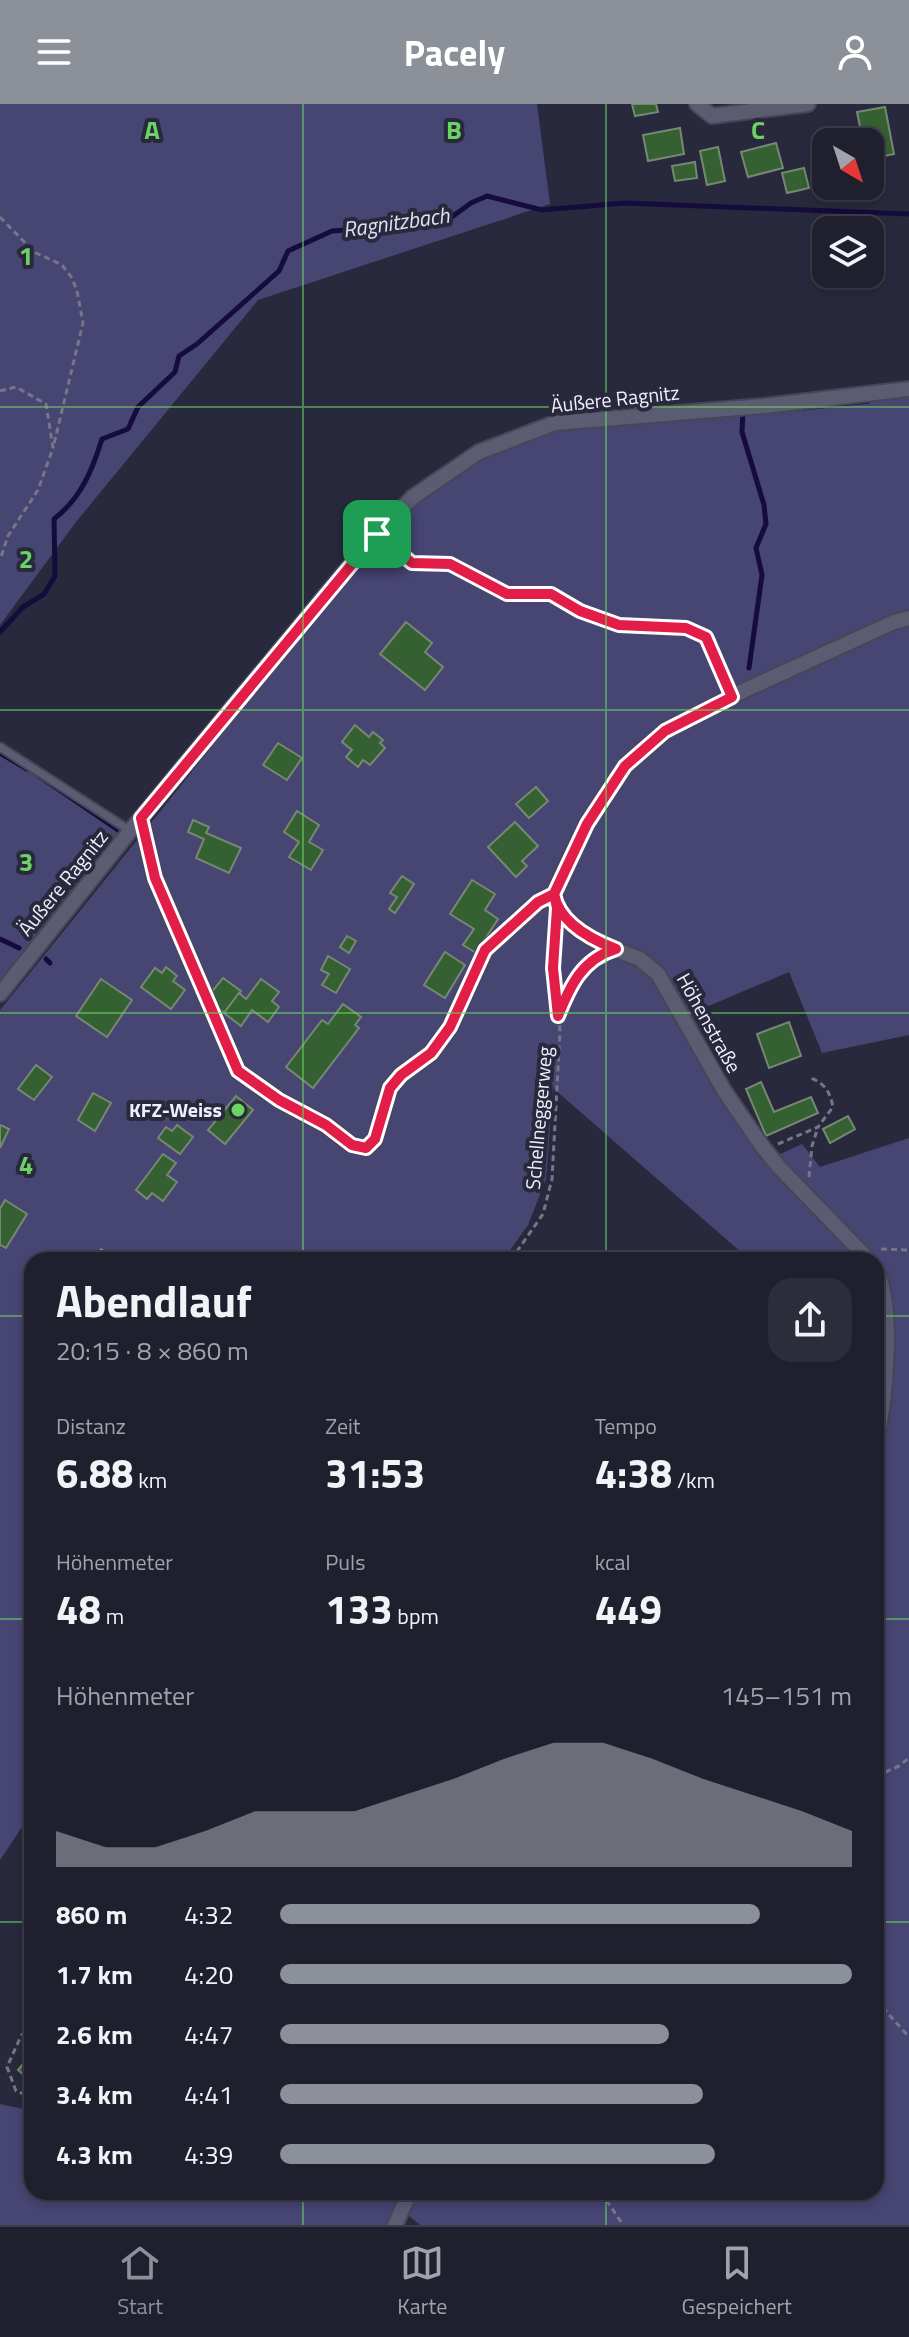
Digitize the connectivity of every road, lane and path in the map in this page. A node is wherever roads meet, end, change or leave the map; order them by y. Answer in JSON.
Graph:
{"nodes":[{"id":1,"x":697,"y":104,"type":"edge"},
{"id":2,"x":808,"y":104,"type":"edge"},
{"id":3,"x":0,"y":217,"type":"edge"},
{"id":4,"x":909,"y":389,"type":"edge"},
{"id":5,"x":0,"y":391,"type":"edge"},
{"id":6,"x":53,"y":448,"type":"junction"},
{"id":7,"x":377,"y":534,"type":"junction"},
{"id":8,"x":0,"y":560,"type":"edge"},
{"id":9,"x":909,"y":618,"type":"edge"},
{"id":10,"x":732,"y":697,"type":"junction"},
{"id":11,"x":0,"y":747,"type":"edge"},
{"id":12,"x":141,"y":818,"type":"junction"},
{"id":13,"x":130,"y":831,"type":"junction"},
{"id":14,"x":555,"y":901,"type":"junction"},
{"id":15,"x":616,"y":949,"type":"junction"},
{"id":16,"x":0,"y":994,"type":"edge"},
{"id":17,"x":558,"y":1016,"type":"junction"},
{"id":18,"x":811,"y":1078,"type":"dead end"},
{"id":19,"x":818,"y":1127,"type":"junction"},
{"id":20,"x":762,"y":1146,"type":"junction"},
{"id":21,"x":811,"y":1201,"type":"junction"},
{"id":22,"x":909,"y":1250,"type":"edge"},
{"id":23,"x":517,"y":1252,"type":"edge"},
{"id":24,"x":862,"y":1252,"type":"edge"},
{"id":25,"x":884,"y":1253,"type":"edge"},
{"id":26,"x":884,"y":1302,"type":"edge"},
{"id":27,"x":884,"y":1408,"type":"edge"},
{"id":28,"x":909,"y":1758,"type":"edge"},
{"id":29,"x":884,"y":1773,"type":"edge"},
{"id":30,"x":884,"y":2009,"type":"edge"},
{"id":31,"x":24,"y":2033,"type":"edge"},
{"id":32,"x":909,"y":2037,"type":"edge"},
{"id":33,"x":24,"y":2094,"type":"edge"},
{"id":34,"x":406,"y":2200,"type":"edge"},
{"id":35,"x":606,"y":2200,"type":"edge"},
{"id":36,"x":395,"y":2225,"type":"edge"},
{"id":37,"x":623,"y":2225,"type":"edge"}],
"edges":[{"from":1,"to":2,"type":"street"},
{"from":3,"to":6,"type":"path"},
{"from":4,"to":7,"type":"street","name":"Äußere Ragnitz"},
{"from":5,"to":6,"type":"path"},
{"from":6,"to":8,"type":"path"},
{"from":7,"to":10,"type":"path"},
{"from":7,"to":12,"type":"street","name":"Äußere Ragnitz"},
{"from":9,"to":10,"type":"street"},
{"from":10,"to":14,"type":"street"},
{"from":11,"to":13,"type":"lane"},
{"from":12,"to":13,"type":"street","name":"Äußere Ragnitz"},
{"from":12,"to":14,"type":"street"},
{"from":13,"to":16,"type":"street","name":"Äußere Ragnitz"},
{"from":14,"to":15,"type":"street","name":"Höhenstraße"},
{"from":14,"to":17,"type":"path","name":"Schellneggerweg"},
{"from":15,"to":17,"type":"path","name":"Schellneggerweg"},
{"from":15,"to":20,"type":"street","name":"Höhenstraße"},
{"from":17,"to":23,"type":"path","name":"Schellneggerweg"},
{"from":18,"to":19,"type":"path"},
{"from":19,"to":20,"type":"path"},
{"from":19,"to":21,"type":"path"},
{"from":20,"to":21,"type":"street","name":"Höhenstraße"},
{"from":21,"to":24,"type":"street","name":"Höhenstraße"},
{"from":22,"to":25,"type":"path"},
{"from":26,"to":27,"type":"street"},
{"from":28,"to":29,"type":"path"},
{"from":30,"to":32,"type":"path"},
{"from":31,"to":33,"type":"path"},
{"from":34,"to":36,"type":"street"},
{"from":35,"to":37,"type":"path"}]}
